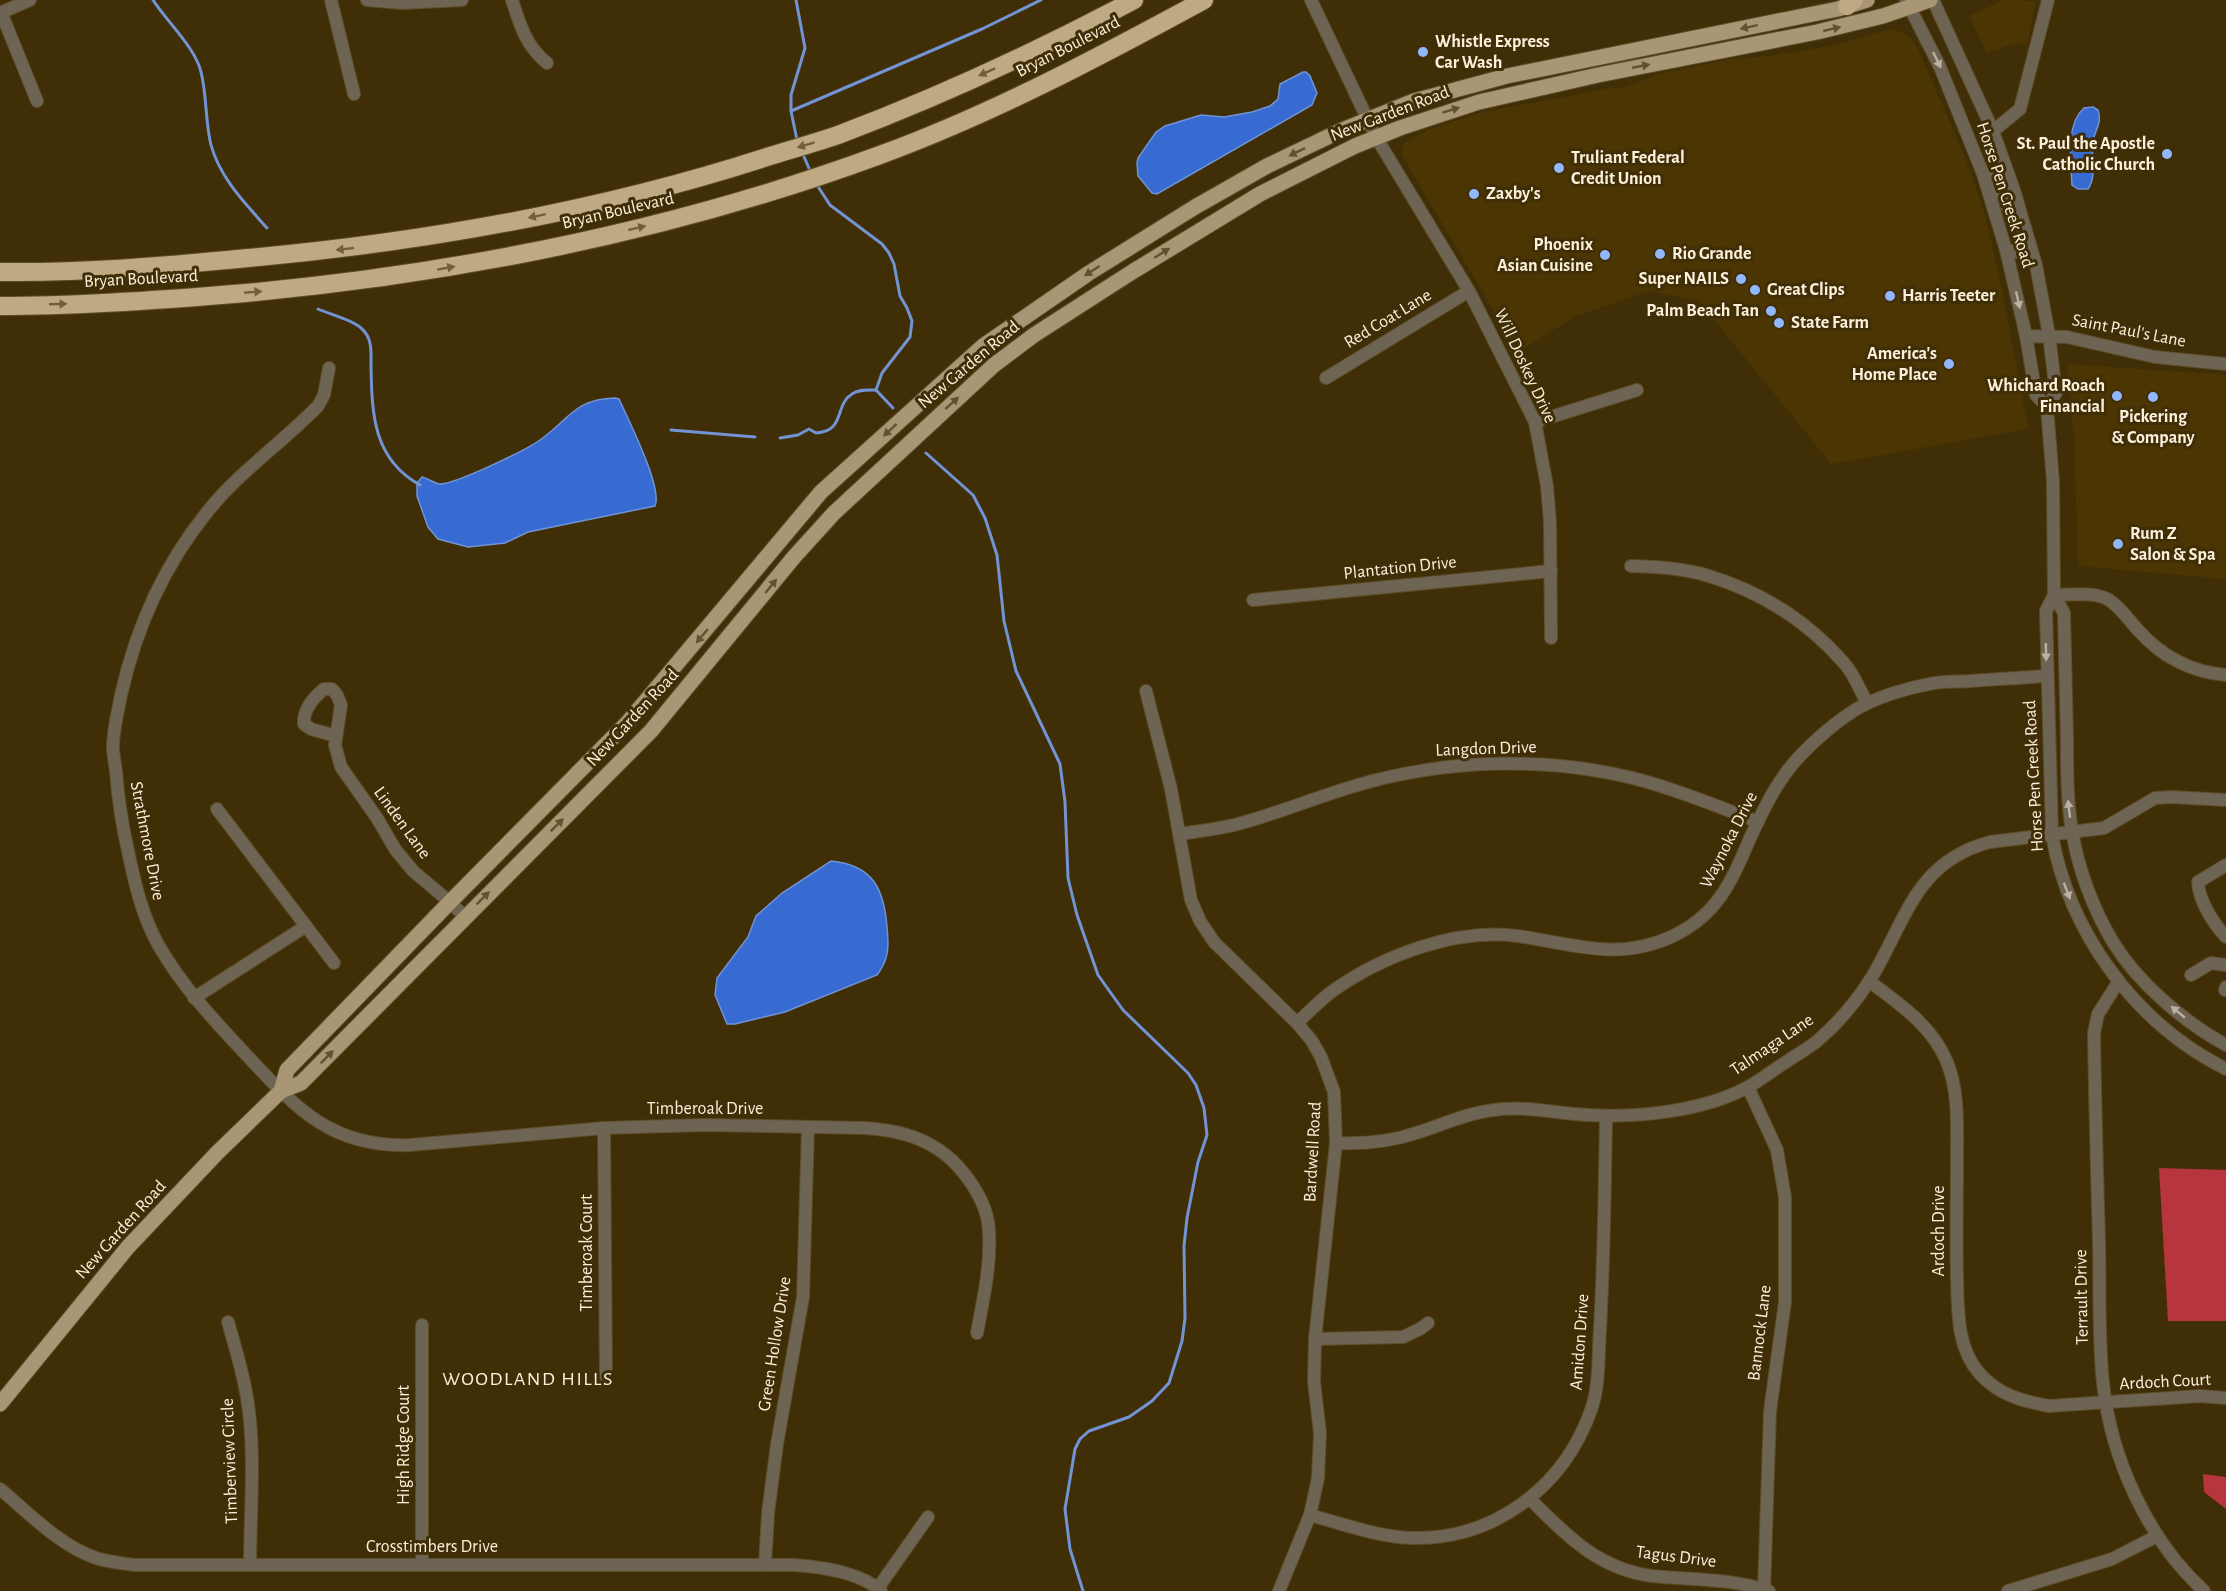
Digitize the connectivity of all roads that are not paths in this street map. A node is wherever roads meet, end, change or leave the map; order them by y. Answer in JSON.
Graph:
{"nodes":[{"id":1,"x":30,"y":0,"type":"edge"},
{"id":2,"x":331,"y":0,"type":"edge"},
{"id":3,"x":367,"y":0,"type":"edge"},
{"id":4,"x":462,"y":0,"type":"edge"},
{"id":5,"x":513,"y":0,"type":"edge"},
{"id":6,"x":1134,"y":0,"type":"edge"},
{"id":7,"x":1204,"y":0,"type":"edge"},
{"id":8,"x":1311,"y":0,"type":"edge"},
{"id":9,"x":1867,"y":0,"type":"edge"},
{"id":10,"x":1932,"y":0,"type":"edge"},
{"id":11,"x":2048,"y":0,"type":"edge"},
{"id":12,"x":1851,"y":3,"type":"edge"},
{"id":13,"x":1908,"y":4,"type":"edge"},
{"id":14,"x":0,"y":13,"type":"edge"},
{"id":15,"x":547,"y":63,"type":"dead end"},
{"id":16,"x":354,"y":94,"type":"dead end"},
{"id":17,"x":37,"y":101,"type":"dead end"},
{"id":18,"x":1369,"y":118,"type":"junction"},
{"id":19,"x":1993,"y":131,"type":"junction"},
{"id":20,"x":1376,"y":137,"type":"junction"},
{"id":21,"x":1979,"y":164,"type":"junction"},
{"id":22,"x":1177,"y":218,"type":"junction"},
{"id":23,"x":2025,"y":228,"type":"junction"},
{"id":24,"x":2006,"y":250,"type":"junction"},
{"id":25,"x":2036,"y":265,"type":"junction"},
{"id":26,"x":0,"y":272,"type":"edge"},
{"id":27,"x":1132,"y":272,"type":"junction"},
{"id":28,"x":1469,"y":291,"type":"junction"},
{"id":29,"x":0,"y":306,"type":"edge"},
{"id":30,"x":2049,"y":335,"type":"junction"},
{"id":31,"x":2026,"y":336,"type":"junction"},
{"id":32,"x":2226,"y":364,"type":"edge"},
{"id":33,"x":329,"y":368,"type":"dead end"},
{"id":34,"x":1326,"y":378,"type":"dead end"},
{"id":35,"x":1637,"y":390,"type":"dead end"},
{"id":36,"x":2047,"y":407,"type":"junction"},
{"id":37,"x":1535,"y":422,"type":"junction"},
{"id":38,"x":807,"y":510,"type":"junction"},
{"id":39,"x":794,"y":557,"type":"junction"},
{"id":40,"x":763,"y":563,"type":"junction"},
{"id":41,"x":1631,"y":566,"type":"dead end"},
{"id":42,"x":1551,"y":572,"type":"junction"},
{"id":43,"x":2054,"y":595,"type":"junction"},
{"id":44,"x":1253,"y":600,"type":"dead end"},
{"id":45,"x":724,"y":610,"type":"junction"},
{"id":46,"x":750,"y":612,"type":"junction"},
{"id":47,"x":1551,"y":638,"type":"dead end"},
{"id":48,"x":710,"y":661,"type":"junction"},
{"id":49,"x":2226,"y":675,"type":"edge"},
{"id":50,"x":2046,"y":676,"type":"junction"},
{"id":51,"x":1146,"y":691,"type":"dead end"},
{"id":52,"x":1868,"y":703,"type":"junction"},
{"id":53,"x":336,"y":736,"type":"dead end"},
{"id":54,"x":2226,"y":800,"type":"edge"},
{"id":55,"x":217,"y":809,"type":"dead end"},
{"id":56,"x":1758,"y":822,"type":"junction"},
{"id":57,"x":2072,"y":832,"type":"junction"},
{"id":58,"x":1179,"y":834,"type":"junction"},
{"id":59,"x":2052,"y":835,"type":"junction"},
{"id":60,"x":500,"y":852,"type":"junction"},
{"id":61,"x":2226,"y":865,"type":"edge"},
{"id":62,"x":516,"y":866,"type":"junction"},
{"id":63,"x":450,"y":902,"type":"junction"},
{"id":64,"x":465,"y":917,"type":"junction"},
{"id":65,"x":306,"y":926,"type":"junction"},
{"id":66,"x":2226,"y":937,"type":"edge"},
{"id":67,"x":334,"y":963,"type":"dead end"},
{"id":68,"x":2226,"y":965,"type":"edge"},
{"id":69,"x":2191,"y":975,"type":"dead end"},
{"id":70,"x":1869,"y":981,"type":"junction"},
{"id":71,"x":2119,"y":981,"type":"junction"},
{"id":72,"x":194,"y":998,"type":"junction"},
{"id":73,"x":1297,"y":1023,"type":"junction"},
{"id":74,"x":2226,"y":1044,"type":"edge"},
{"id":75,"x":2226,"y":1069,"type":"edge"},
{"id":76,"x":1748,"y":1087,"type":"junction"},
{"id":77,"x":281,"y":1091,"type":"junction"},
{"id":78,"x":1606,"y":1116,"type":"junction"},
{"id":79,"x":808,"y":1127,"type":"junction"},
{"id":80,"x":604,"y":1128,"type":"junction"},
{"id":81,"x":1336,"y":1143,"type":"junction"},
{"id":82,"x":228,"y":1322,"type":"dead end"},
{"id":83,"x":1428,"y":1323,"type":"dead end"},
{"id":84,"x":422,"y":1325,"type":"dead end"},
{"id":85,"x":977,"y":1333,"type":"dead end"},
{"id":86,"x":1316,"y":1339,"type":"junction"},
{"id":87,"x":606,"y":1377,"type":"dead end"},
{"id":88,"x":2226,"y":1398,"type":"edge"},
{"id":89,"x":0,"y":1404,"type":"edge"},
{"id":90,"x":2106,"y":1404,"type":"junction"},
{"id":91,"x":0,"y":1489,"type":"edge"},
{"id":92,"x":1530,"y":1499,"type":"junction"},
{"id":93,"x":1310,"y":1515,"type":"junction"},
{"id":94,"x":928,"y":1517,"type":"dead end"},
{"id":95,"x":2157,"y":1536,"type":"junction"},
{"id":96,"x":250,"y":1565,"type":"junction"},
{"id":97,"x":422,"y":1565,"type":"junction"},
{"id":98,"x":765,"y":1565,"type":"junction"},
{"id":99,"x":879,"y":1589,"type":"edge"},
{"id":100,"x":1766,"y":1590,"type":"edge"},
{"id":101,"x":1279,"y":1591,"type":"edge"},
{"id":102,"x":2008,"y":1591,"type":"edge"},
{"id":103,"x":2204,"y":1591,"type":"edge"}],
"edges":[{"from":1,"to":14,"type":"street"},
{"from":2,"to":16,"type":"street"},
{"from":3,"to":4,"type":"street"},
{"from":5,"to":15,"type":"street"},
{"from":6,"to":26,"type":"highway","name":"Bryan Boulevard","one_way":true},
{"from":29,"to":7,"type":"highway","name":"Bryan Boulevard","one_way":true},
{"from":8,"to":18,"type":"street","name":"Will Doskey Drive"},
{"from":9,"to":12,"type":"main road","name":"New Garden Road"},
{"from":10,"to":13,"type":"main road","name":"New Garden Road"},
{"from":10,"to":19,"type":"street","name":"Horse Pen Creek Road"},
{"from":11,"to":19,"type":"street"},
{"from":12,"to":18,"type":"main road","name":"New Garden Road","one_way":true},
{"from":20,"to":13,"type":"main road","name":"New Garden Road","one_way":true},
{"from":13,"to":21,"type":"street","name":"Horse Pen Creek Road","one_way":true},
{"from":14,"to":17,"type":"street"},
{"from":18,"to":20,"type":"street","name":"Will Doskey Drive"},
{"from":18,"to":22,"type":"main road","name":"New Garden Road","one_way":true},
{"from":19,"to":23,"type":"street","name":"Horse Pen Creek Road"},
{"from":27,"to":20,"type":"main road","name":"New Garden Road","one_way":true},
{"from":20,"to":28,"type":"street","name":"Will Doskey Drive"},
{"from":21,"to":23,"type":"street"},
{"from":21,"to":24,"type":"street","name":"Horse Pen Creek Road"},
{"from":22,"to":27,"type":"main road"},
{"from":22,"to":38,"type":"main road","name":"New Garden Road","one_way":true},
{"from":23,"to":25,"type":"street","name":"Horse Pen Creek Road"},
{"from":24,"to":25,"type":"street"},
{"from":24,"to":31,"type":"street","name":"Horse Pen Creek Road","one_way":true},
{"from":25,"to":30,"type":"street","name":"Horse Pen Creek Road"},
{"from":39,"to":27,"type":"main road","name":"New Garden Road","one_way":true},
{"from":28,"to":34,"type":"street","name":"Red Coat Lane"},
{"from":28,"to":37,"type":"street","name":"Will Doskey Drive"},
{"from":30,"to":31,"type":"street","name":"Saint Paul's Lane"},
{"from":30,"to":32,"type":"street","name":"Saint Paul's Lane"},
{"from":30,"to":36,"type":"street","name":"Horse Pen Creek Road"},
{"from":31,"to":36,"type":"street","name":"Horse Pen Creek Road"},
{"from":33,"to":72,"type":"street","name":"Strathmore Drive"},
{"from":35,"to":37,"type":"street"},
{"from":36,"to":43,"type":"street","name":"Horse Pen Creek Road"},
{"from":37,"to":42,"type":"street","name":"Will Doskey Drive"},
{"from":38,"to":39,"type":"main road"},
{"from":38,"to":40,"type":"main road","name":"New Garden Road"},
{"from":46,"to":39,"type":"main road","name":"New Garden Road","one_way":true},
{"from":40,"to":45,"type":"main road","name":"New Garden Road"},
{"from":40,"to":46,"type":"main road"},
{"from":41,"to":52,"type":"street"},
{"from":42,"to":44,"type":"street","name":"Plantation Drive"},
{"from":42,"to":47,"type":"street","name":"Will Doskey Drive"},
{"from":43,"to":49,"type":"street"},
{"from":43,"to":50,"type":"street","name":"Horse Pen Creek Road","one_way":true},
{"from":57,"to":43,"type":"street","name":"Horse Pen Creek Road","one_way":true},
{"from":45,"to":48,"type":"main road"},
{"from":45,"to":60,"type":"main road","name":"New Garden Road","one_way":true},
{"from":46,"to":48,"type":"main road","name":"New Garden Road"},
{"from":62,"to":48,"type":"main road","name":"New Garden Road","one_way":true},
{"from":50,"to":52,"type":"street","name":"Waynoka Drive"},
{"from":50,"to":59,"type":"street","name":"Horse Pen Creek Road"},
{"from":51,"to":58,"type":"street","name":"Bardwell Road"},
{"from":52,"to":56,"type":"street","name":"Waynoka Drive"},
{"from":53,"to":63,"type":"street","name":"Linden Lane"},
{"from":54,"to":57,"type":"street","name":"Talmaga Lane"},
{"from":55,"to":65,"type":"street"},
{"from":56,"to":58,"type":"street","name":"Langdon Drive"},
{"from":56,"to":73,"type":"street","name":"Waynoka Drive"},
{"from":57,"to":59,"type":"street","name":"Talmaga Lane"},
{"from":74,"to":57,"type":"street","name":"Horse Pen Creek Road","one_way":true},
{"from":58,"to":73,"type":"street","name":"Bardwell Road"},
{"from":59,"to":70,"type":"street","name":"Talmaga Lane"},
{"from":59,"to":71,"type":"street","name":"Horse Pen Creek Road","one_way":true},
{"from":60,"to":62,"type":"main road"},
{"from":60,"to":63,"type":"main road","name":"New Garden Road"},
{"from":61,"to":66,"type":"street"},
{"from":64,"to":62,"type":"main road","name":"New Garden Road","one_way":true},
{"from":63,"to":64,"type":"street","name":"Linden Lane"},
{"from":63,"to":77,"type":"main road","name":"New Garden Road"},
{"from":77,"to":64,"type":"main road","name":"New Garden Road","one_way":true},
{"from":65,"to":67,"type":"street"},
{"from":65,"to":72,"type":"street"},
{"from":68,"to":69,"type":"street"},
{"from":70,"to":76,"type":"street","name":"Talmaga Lane"},
{"from":70,"to":90,"type":"street","name":"Ardoch Drive"},
{"from":71,"to":75,"type":"street","name":"Horse Pen Creek Road"},
{"from":71,"to":90,"type":"street","name":"Terrault Drive"},
{"from":72,"to":77,"type":"street","name":"Strathmore Drive"},
{"from":73,"to":81,"type":"street","name":"Bardwell Road"},
{"from":76,"to":78,"type":"street","name":"Talmaga Lane"},
{"from":76,"to":100,"type":"street","name":"Bannock Lane"},
{"from":77,"to":80,"type":"street","name":"Timberoak Drive"},
{"from":77,"to":89,"type":"main road","name":"New Garden Road"},
{"from":78,"to":81,"type":"street","name":"Talmaga Lane"},
{"from":78,"to":92,"type":"street","name":"Amidon Drive"},
{"from":79,"to":80,"type":"street","name":"Timberoak Drive"},
{"from":79,"to":85,"type":"street","name":"Timberoak Drive"},
{"from":79,"to":98,"type":"street","name":"Green Hollow Drive"},
{"from":80,"to":87,"type":"street","name":"Timberoak Court"},
{"from":81,"to":86,"type":"street","name":"Bardwell Road"},
{"from":82,"to":96,"type":"street","name":"Timberview Circle"},
{"from":83,"to":86,"type":"street"},
{"from":84,"to":97,"type":"street","name":"High Ridge Court"},
{"from":86,"to":93,"type":"street","name":"Bardwell Road"},
{"from":88,"to":90,"type":"street","name":"Ardoch Court"},
{"from":90,"to":95,"type":"street","name":"Terrault Drive"},
{"from":91,"to":96,"type":"street","name":"Crosstimbers Drive"},
{"from":92,"to":93,"type":"street","name":"Amidon Drive"},
{"from":92,"to":100,"type":"street","name":"Tagus Drive"},
{"from":93,"to":101,"type":"street","name":"Bardwell Road"},
{"from":94,"to":99,"type":"street"},
{"from":95,"to":102,"type":"street"},
{"from":95,"to":103,"type":"street","name":"Terrault Drive"},
{"from":96,"to":97,"type":"street","name":"Crosstimbers Drive"},
{"from":97,"to":98,"type":"street","name":"Crosstimbers Drive"},
{"from":98,"to":99,"type":"street","name":"Crosstimbers Drive"}]}
